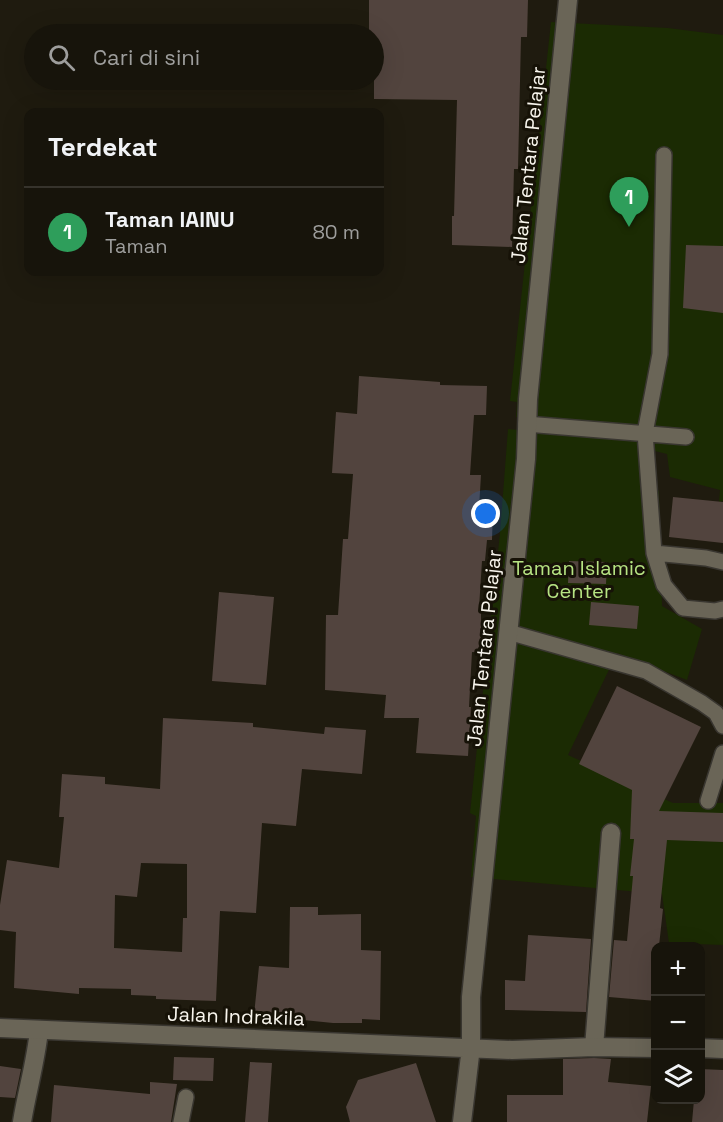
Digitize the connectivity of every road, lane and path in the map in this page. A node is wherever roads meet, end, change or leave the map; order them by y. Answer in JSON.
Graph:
{"nodes":[{"id":1,"x":568,"y":0,"type":"edge"},
{"id":2,"x":664,"y":155,"type":"dead end"},
{"id":3,"x":526,"y":424,"type":"junction"},
{"id":4,"x":645,"y":434,"type":"junction"},
{"id":5,"x":686,"y":437,"type":"dead end"},
{"id":6,"x":654,"y":553,"type":"junction"},
{"id":7,"x":723,"y":562,"type":"edge"},
{"id":8,"x":723,"y":609,"type":"edge"},
{"id":9,"x":508,"y":632,"type":"junction"},
{"id":10,"x":723,"y":726,"type":"edge"},
{"id":11,"x":723,"y":753,"type":"edge"},
{"id":12,"x":708,"y":801,"type":"dead end"},
{"id":13,"x":611,"y":832,"type":"dead end"},
{"id":14,"x":0,"y":1028,"type":"edge"},
{"id":15,"x":39,"y":1030,"type":"junction"},
{"id":16,"x":471,"y":1047,"type":"junction"},
{"id":17,"x":594,"y":1047,"type":"junction"},
{"id":18,"x":651,"y":1048,"type":"edge"},
{"id":19,"x":705,"y":1048,"type":"edge"},
{"id":20,"x":723,"y":1049,"type":"edge"},
{"id":21,"x":186,"y":1097,"type":"dead end"},
{"id":22,"x":22,"y":1122,"type":"edge"},
{"id":23,"x":181,"y":1122,"type":"edge"},
{"id":24,"x":462,"y":1122,"type":"edge"}],
"edges":[{"from":1,"to":3,"type":"main road","name":"Jalan Tentara Pelajar"},
{"from":2,"to":4,"type":"lane"},
{"from":3,"to":4,"type":"lane"},
{"from":3,"to":9,"type":"main road","name":"Jalan Tentara Pelajar"},
{"from":4,"to":5,"type":"lane"},
{"from":4,"to":6,"type":"lane"},
{"from":6,"to":7,"type":"lane"},
{"from":6,"to":8,"type":"lane"},
{"from":9,"to":10,"type":"lane"},
{"from":9,"to":16,"type":"main road","name":"Jalan Tentara Pelajar"},
{"from":11,"to":12,"type":"lane"},
{"from":13,"to":17,"type":"main road"},
{"from":14,"to":15,"type":"main road","name":"Jalan Indrakila"},
{"from":15,"to":16,"type":"main road","name":"Jalan Indrakila"},
{"from":15,"to":22,"type":"main road"},
{"from":16,"to":17,"type":"main road","name":"Jalan Indrakila"},
{"from":16,"to":24,"type":"main road","name":"Jalan Tentara Pelajar"},
{"from":17,"to":18,"type":"main road","name":"Jalan Indrakila"},
{"from":19,"to":20,"type":"main road"},
{"from":21,"to":23,"type":"lane"}]}
